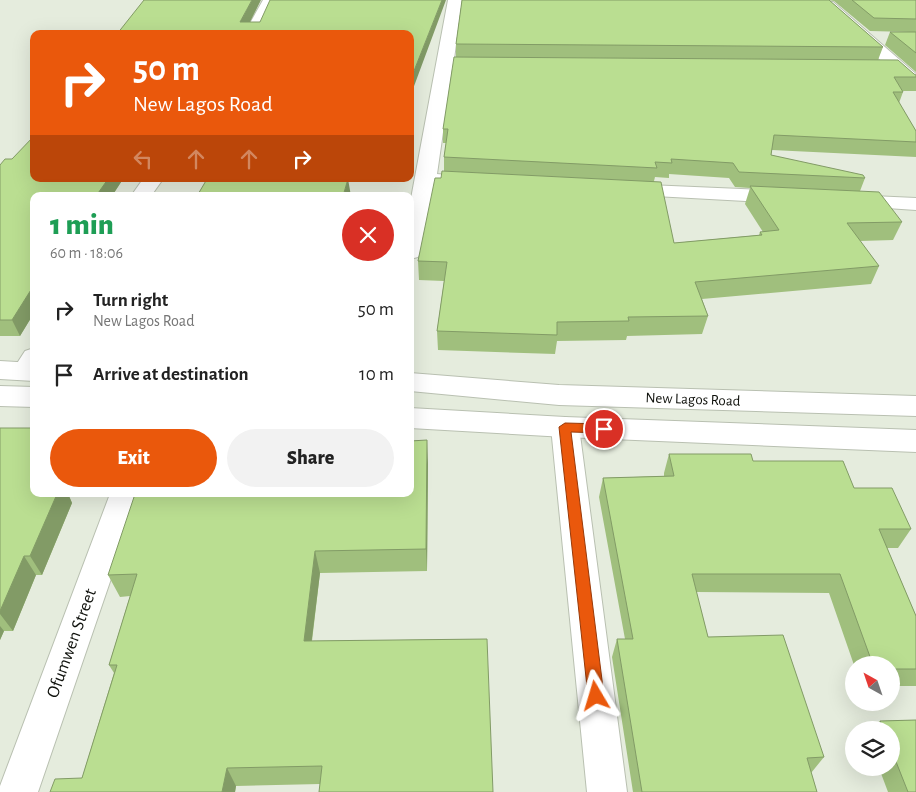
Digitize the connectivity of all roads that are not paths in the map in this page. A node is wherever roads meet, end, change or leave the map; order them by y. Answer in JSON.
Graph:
{"nodes":[{"id":1,"x":270,"y":0,"type":"edge"},
{"id":2,"x":454,"y":0,"type":"edge"},
{"id":3,"x":816,"y":0,"type":"edge"},
{"id":4,"x":254,"y":30,"type":"edge"},
{"id":5,"x":864,"y":38,"type":"junction"},
{"id":6,"x":890,"y":38,"type":"edge"},
{"id":7,"x":444,"y":64,"type":"junction"},
{"id":8,"x":502,"y":65,"type":"edge"},
{"id":9,"x":877,"y":66,"type":"edge"},
{"id":10,"x":896,"y":67,"type":"junction"},
{"id":11,"x":916,"y":83,"type":"edge"},
{"id":12,"x":426,"y":180,"type":"junction"},
{"id":13,"x":495,"y":184,"type":"edge"},
{"id":14,"x":603,"y":189,"type":"edge"},
{"id":15,"x":916,"y":204,"type":"edge"},
{"id":16,"x":414,"y":234,"type":"edge"},
{"id":17,"x":414,"y":382,"type":"edge"},
{"id":18,"x":0,"y":396,"type":"edge"},
{"id":19,"x":30,"y":397,"type":"edge"},
{"id":20,"x":916,"y":406,"type":"edge"},
{"id":21,"x":414,"y":418,"type":"edge"},
{"id":22,"x":565,"y":427,"type":"junction"},
{"id":23,"x":916,"y":441,"type":"edge"},
{"id":24,"x":124,"y":497,"type":"edge"},
{"id":25,"x":18,"y":792,"type":"edge"},
{"id":26,"x":607,"y":792,"type":"edge"}],
"edges":[{"from":1,"to":4,"type":"street"},
{"from":2,"to":7,"type":"street"},
{"from":3,"to":5,"type":"street"},
{"from":5,"to":6,"type":"street"},
{"from":5,"to":10,"type":"street"},
{"from":7,"to":8,"type":"street"},
{"from":7,"to":12,"type":"street"},
{"from":9,"to":10,"type":"street"},
{"from":10,"to":11,"type":"street"},
{"from":12,"to":13,"type":"street"},
{"from":12,"to":16,"type":"street"},
{"from":14,"to":15,"type":"street"},
{"from":17,"to":20,"type":"street","name":"New Lagos Road"},
{"from":18,"to":19,"type":"street"},
{"from":21,"to":22,"type":"street"},
{"from":22,"to":23,"type":"street"},
{"from":22,"to":26,"type":"street"},
{"from":24,"to":25,"type":"street","name":"Ofumwen Street"}]}
